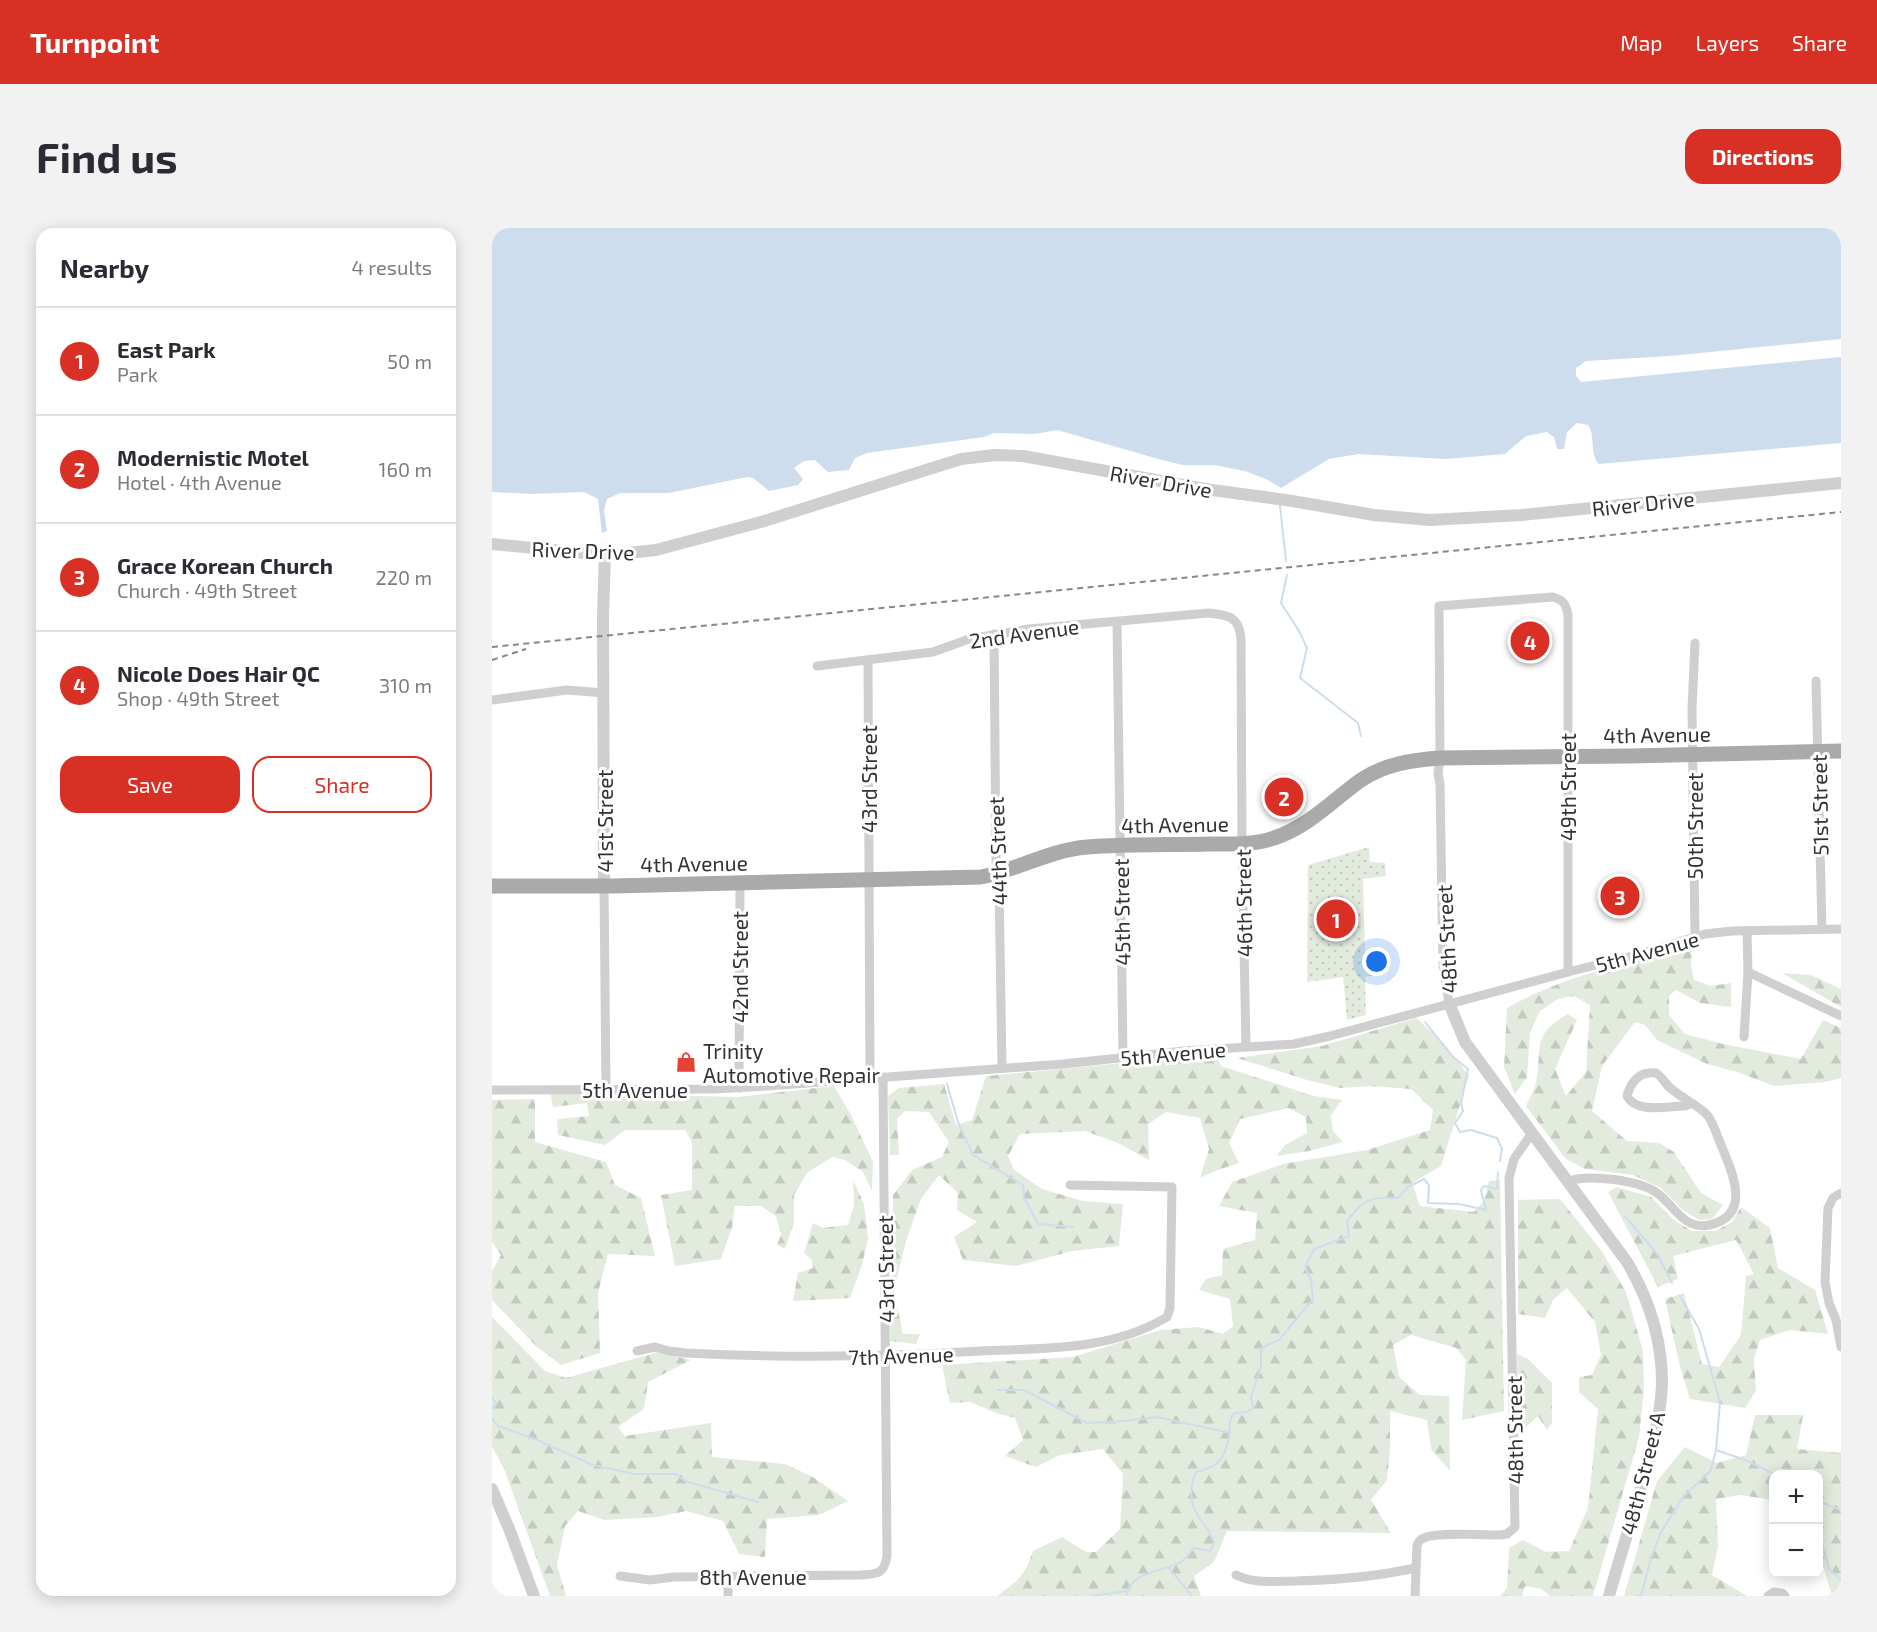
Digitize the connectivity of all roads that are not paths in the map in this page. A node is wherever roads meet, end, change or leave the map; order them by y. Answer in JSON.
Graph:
{"nodes":[{"id":1,"x":1841,"y":483,"type":"edge"},
{"id":2,"x":492,"y":544,"type":"edge"},
{"id":3,"x":605,"y":554,"type":"junction"},
{"id":4,"x":1564,"y":602,"type":"joint"},
{"id":5,"x":1232,"y":618,"type":"joint"},
{"id":6,"x":1117,"y":622,"type":"junction"},
{"id":7,"x":994,"y":634,"type":"junction"},
{"id":8,"x":1695,"y":643,"type":"dead end"},
{"id":9,"x":868,"y":660,"type":"junction"},
{"id":10,"x":818,"y":666,"type":"dead end"},
{"id":11,"x":1816,"y":681,"type":"dead end"},
{"id":12,"x":604,"y":693,"type":"junction"},
{"id":13,"x":492,"y":700,"type":"edge"},
{"id":14,"x":1818,"y":751,"type":"junction"},
{"id":15,"x":1841,"y":751,"type":"edge"},
{"id":16,"x":1693,"y":754,"type":"junction"},
{"id":17,"x":1567,"y":756,"type":"junction"},
{"id":18,"x":1440,"y":758,"type":"junction"},
{"id":19,"x":1242,"y":843,"type":"junction"},
{"id":20,"x":1120,"y":846,"type":"junction"},
{"id":21,"x":998,"y":873,"type":"junction"},
{"id":22,"x":868,"y":880,"type":"junction"},
{"id":23,"x":740,"y":883,"type":"junction"},
{"id":24,"x":492,"y":886,"type":"edge"},
{"id":25,"x":604,"y":886,"type":"junction"},
{"id":26,"x":1822,"y":929,"type":"junction"},
{"id":27,"x":1841,"y":929,"type":"edge"},
{"id":28,"x":1747,"y":931,"type":"junction"},
{"id":29,"x":1695,"y":938,"type":"junction"},
{"id":30,"x":1568,"y":972,"type":"junction"},
{"id":31,"x":1748,"y":972,"type":"junction"},
{"id":32,"x":1449,"y":1003,"type":"junction"},
{"id":33,"x":1841,"y":1016,"type":"edge"},
{"id":34,"x":1744,"y":1037,"type":"dead end"},
{"id":35,"x":1246,"y":1047,"type":"junction"},
{"id":36,"x":1123,"y":1057,"type":"junction"},
{"id":37,"x":1002,"y":1068,"type":"junction"},
{"id":38,"x":883,"y":1077,"type":"junction"},
{"id":39,"x":870,"y":1078,"type":"junction"},
{"id":40,"x":739,"y":1088,"type":"junction"},
{"id":41,"x":606,"y":1089,"type":"junction"},
{"id":42,"x":492,"y":1090,"type":"edge"},
{"id":43,"x":1690,"y":1104,"type":"junction"},
{"id":44,"x":1532,"y":1133,"type":"junction"},
{"id":45,"x":1569,"y":1181,"type":"junction"},
{"id":46,"x":1070,"y":1185,"type":"dead end"},
{"id":47,"x":1837,"y":1196,"type":"edge"},
{"id":48,"x":1838,"y":1320,"type":"edge"},
{"id":49,"x":1841,"y":1347,"type":"edge"},
{"id":50,"x":637,"y":1351,"type":"dead end"},
{"id":51,"x":886,"y":1356,"type":"junction"},
{"id":52,"x":492,"y":1489,"type":"edge"},
{"id":53,"x":884,"y":1568,"type":"joint"},
{"id":54,"x":1415,"y":1569,"type":"junction"},
{"id":55,"x":1236,"y":1575,"type":"dead end"},
{"id":56,"x":620,"y":1576,"type":"dead end"},
{"id":57,"x":728,"y":1576,"type":"junction"},
{"id":58,"x":534,"y":1596,"type":"edge"},
{"id":59,"x":728,"y":1596,"type":"edge"},
{"id":60,"x":1415,"y":1596,"type":"edge"},
{"id":61,"x":1609,"y":1596,"type":"edge"},
{"id":62,"x":1768,"y":1596,"type":"edge"},
{"id":63,"x":1785,"y":1596,"type":"edge"}],
"edges":[{"from":1,"to":3,"type":"street","name":"River Drive"},
{"from":2,"to":3,"type":"street","name":"River Drive"},
{"from":3,"to":12,"type":"street","name":"41st Street"},
{"from":4,"to":17,"type":"street","name":"49th Street"},
{"from":4,"to":18,"type":"street","name":"48th Street"},
{"from":5,"to":6,"type":"street","name":"2nd Avenue"},
{"from":5,"to":19,"type":"street","name":"46th Street"},
{"from":6,"to":7,"type":"street","name":"2nd Avenue"},
{"from":6,"to":20,"type":"street","name":"45th Street"},
{"from":7,"to":9,"type":"street","name":"2nd Avenue"},
{"from":7,"to":21,"type":"street","name":"44th Street"},
{"from":8,"to":16,"type":"street","name":"50th Street"},
{"from":9,"to":10,"type":"street","name":"2nd Avenue"},
{"from":9,"to":22,"type":"street","name":"43rd Street"},
{"from":11,"to":14,"type":"street","name":"51st Street"},
{"from":12,"to":13,"type":"street"},
{"from":12,"to":25,"type":"street","name":"41st Street"},
{"from":14,"to":15,"type":"main road","name":"4th Avenue"},
{"from":14,"to":16,"type":"main road","name":"4th Avenue"},
{"from":14,"to":26,"type":"street","name":"51st Street"},
{"from":16,"to":17,"type":"main road","name":"4th Avenue"},
{"from":16,"to":29,"type":"street","name":"50th Street"},
{"from":17,"to":18,"type":"main road","name":"4th Avenue"},
{"from":17,"to":30,"type":"street","name":"49th Street"},
{"from":18,"to":19,"type":"main road","name":"4th Avenue"},
{"from":18,"to":32,"type":"street","name":"48th Street"},
{"from":19,"to":20,"type":"main road","name":"4th Avenue"},
{"from":19,"to":35,"type":"street","name":"46th Street"},
{"from":20,"to":21,"type":"main road","name":"4th Avenue"},
{"from":20,"to":36,"type":"street","name":"45th Street"},
{"from":21,"to":22,"type":"main road","name":"4th Avenue"},
{"from":21,"to":37,"type":"street","name":"44th Street"},
{"from":22,"to":23,"type":"main road","name":"4th Avenue"},
{"from":22,"to":39,"type":"street","name":"43rd Street"},
{"from":23,"to":25,"type":"main road","name":"4th Avenue"},
{"from":23,"to":40,"type":"street","name":"42nd Street"},
{"from":24,"to":25,"type":"main road","name":"4th Avenue"},
{"from":25,"to":41,"type":"street","name":"41st Street"},
{"from":26,"to":27,"type":"street","name":"5th Avenue"},
{"from":26,"to":28,"type":"street","name":"5th Avenue"},
{"from":28,"to":29,"type":"street","name":"5th Avenue"},
{"from":28,"to":31,"type":"street"},
{"from":29,"to":30,"type":"street","name":"5th Avenue"},
{"from":30,"to":32,"type":"street","name":"5th Avenue"},
{"from":31,"to":33,"type":"street"},
{"from":31,"to":34,"type":"street"},
{"from":32,"to":35,"type":"street","name":"5th Avenue"},
{"from":32,"to":44,"type":"street","name":"48th Street"},
{"from":35,"to":36,"type":"street","name":"5th Avenue"},
{"from":36,"to":37,"type":"street","name":"5th Avenue"},
{"from":37,"to":38,"type":"street","name":"5th Avenue"},
{"from":38,"to":39,"type":"street","name":"5th Avenue"},
{"from":38,"to":51,"type":"street","name":"43rd Street"},
{"from":39,"to":40,"type":"street","name":"5th Avenue"},
{"from":40,"to":41,"type":"street","name":"5th Avenue"},
{"from":41,"to":42,"type":"street","name":"5th Avenue"},
{"from":43,"to":43,"type":"street"},
{"from":43,"to":45,"type":"street"},
{"from":44,"to":45,"type":"street","name":"48th Street A"},
{"from":44,"to":54,"type":"street","name":"48th Street"},
{"from":45,"to":61,"type":"street","name":"48th Street A"},
{"from":46,"to":51,"type":"street","name":"7th Avenue"},
{"from":47,"to":48,"type":"street"},
{"from":48,"to":49,"type":"street"},
{"from":50,"to":51,"type":"street","name":"7th Avenue"},
{"from":51,"to":53,"type":"street","name":"43rd Street"},
{"from":52,"to":58,"type":"street"},
{"from":53,"to":57,"type":"street","name":"8th Avenue"},
{"from":54,"to":55,"type":"street"},
{"from":54,"to":60,"type":"street"},
{"from":56,"to":57,"type":"street","name":"8th Avenue"},
{"from":57,"to":59,"type":"street"},
{"from":62,"to":63,"type":"street"}]}
